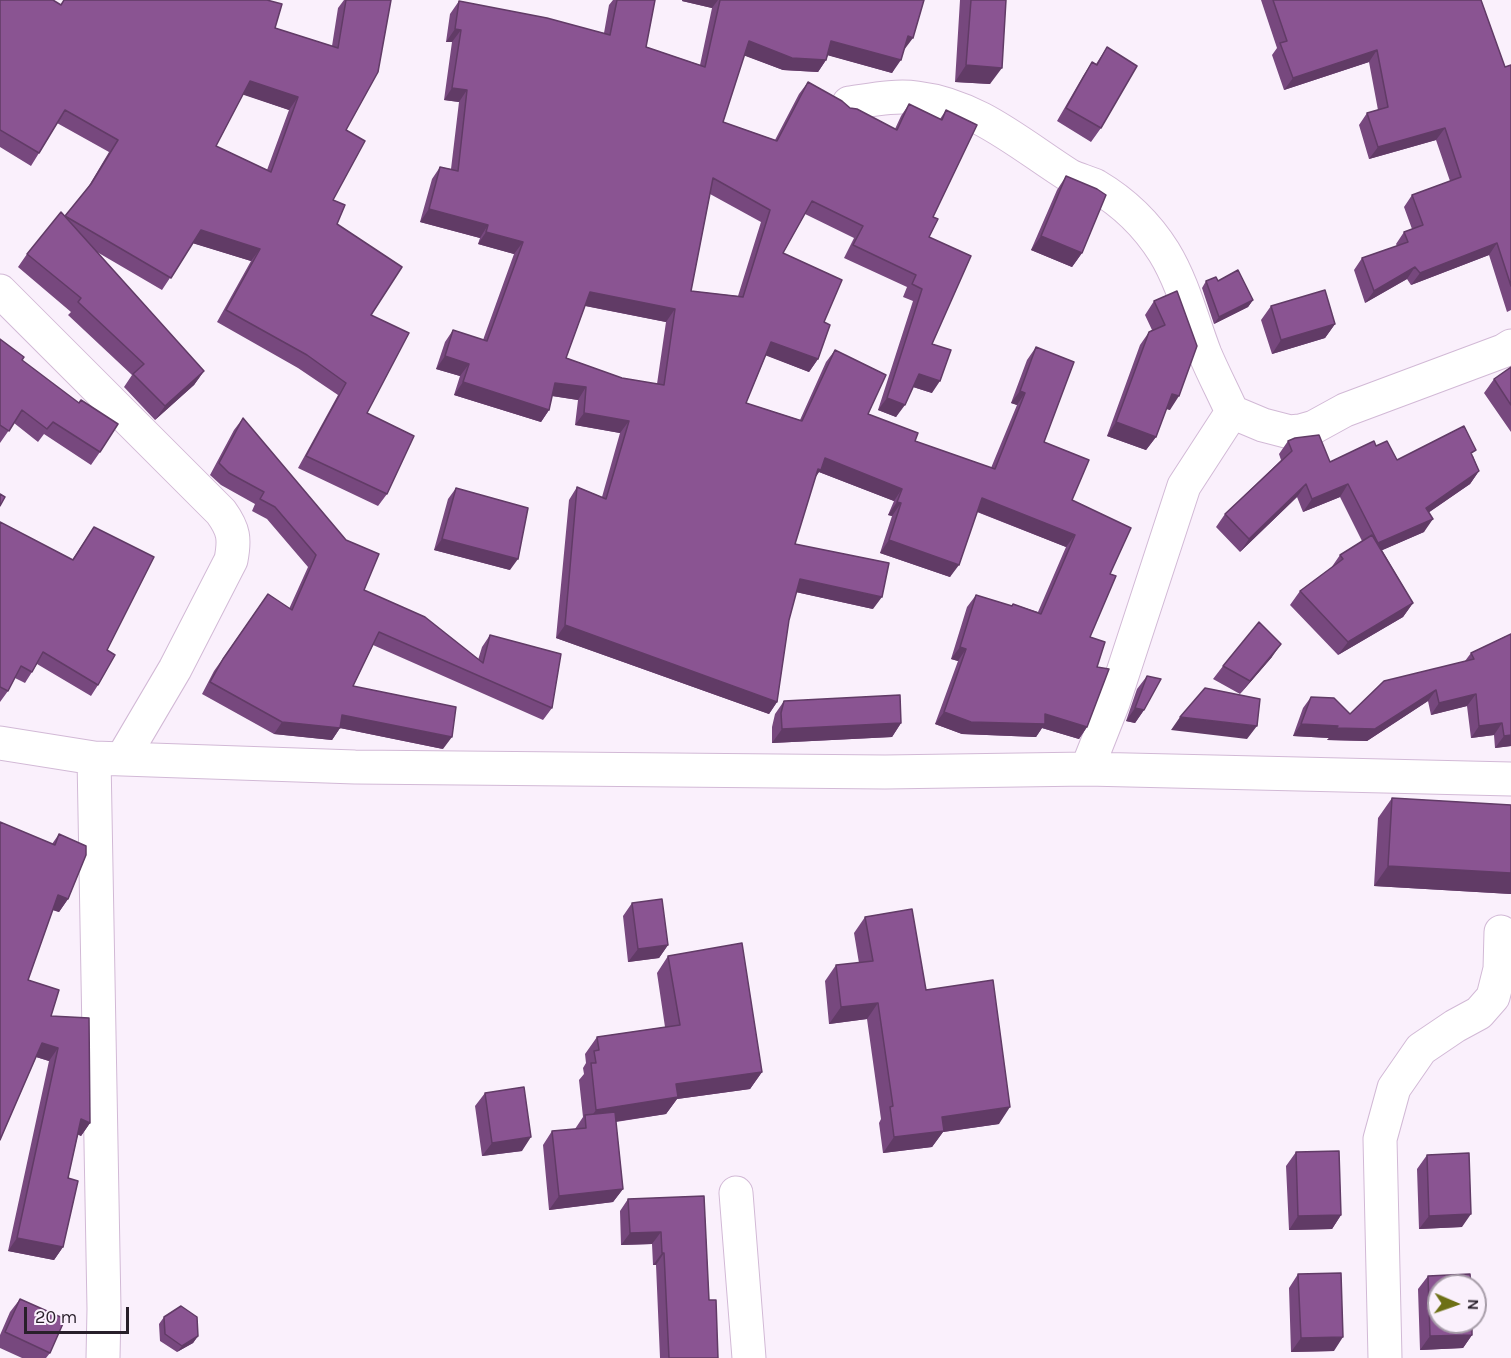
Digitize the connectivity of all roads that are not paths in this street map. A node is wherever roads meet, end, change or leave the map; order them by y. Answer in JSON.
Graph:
{"nodes":[{"id":1,"x":849,"y":103,"type":"dead end"},
{"id":2,"x":0,"y":291,"type":"edge"},
{"id":3,"x":1511,"y":346,"type":"edge"},
{"id":4,"x":1232,"y":412,"type":"junction"},
{"id":5,"x":0,"y":743,"type":"edge"},
{"id":6,"x":108,"y":758,"type":"junction"},
{"id":7,"x":1087,"y":769,"type":"junction"},
{"id":8,"x":1511,"y":779,"type":"edge"},
{"id":9,"x":1501,"y":932,"type":"dead end"},
{"id":10,"x":736,"y":1193,"type":"dead end"},
{"id":11,"x":103,"y":1358,"type":"edge"},
{"id":12,"x":749,"y":1358,"type":"edge"},
{"id":13,"x":1385,"y":1358,"type":"edge"}],
"edges":[{"from":1,"to":4,"type":"street"},
{"from":2,"to":6,"type":"street"},
{"from":3,"to":4,"type":"street"},
{"from":4,"to":7,"type":"street"},
{"from":5,"to":6,"type":"street"},
{"from":6,"to":7,"type":"street"},
{"from":6,"to":11,"type":"street"},
{"from":7,"to":8,"type":"street"},
{"from":9,"to":13,"type":"street"},
{"from":10,"to":12,"type":"street"}]}
